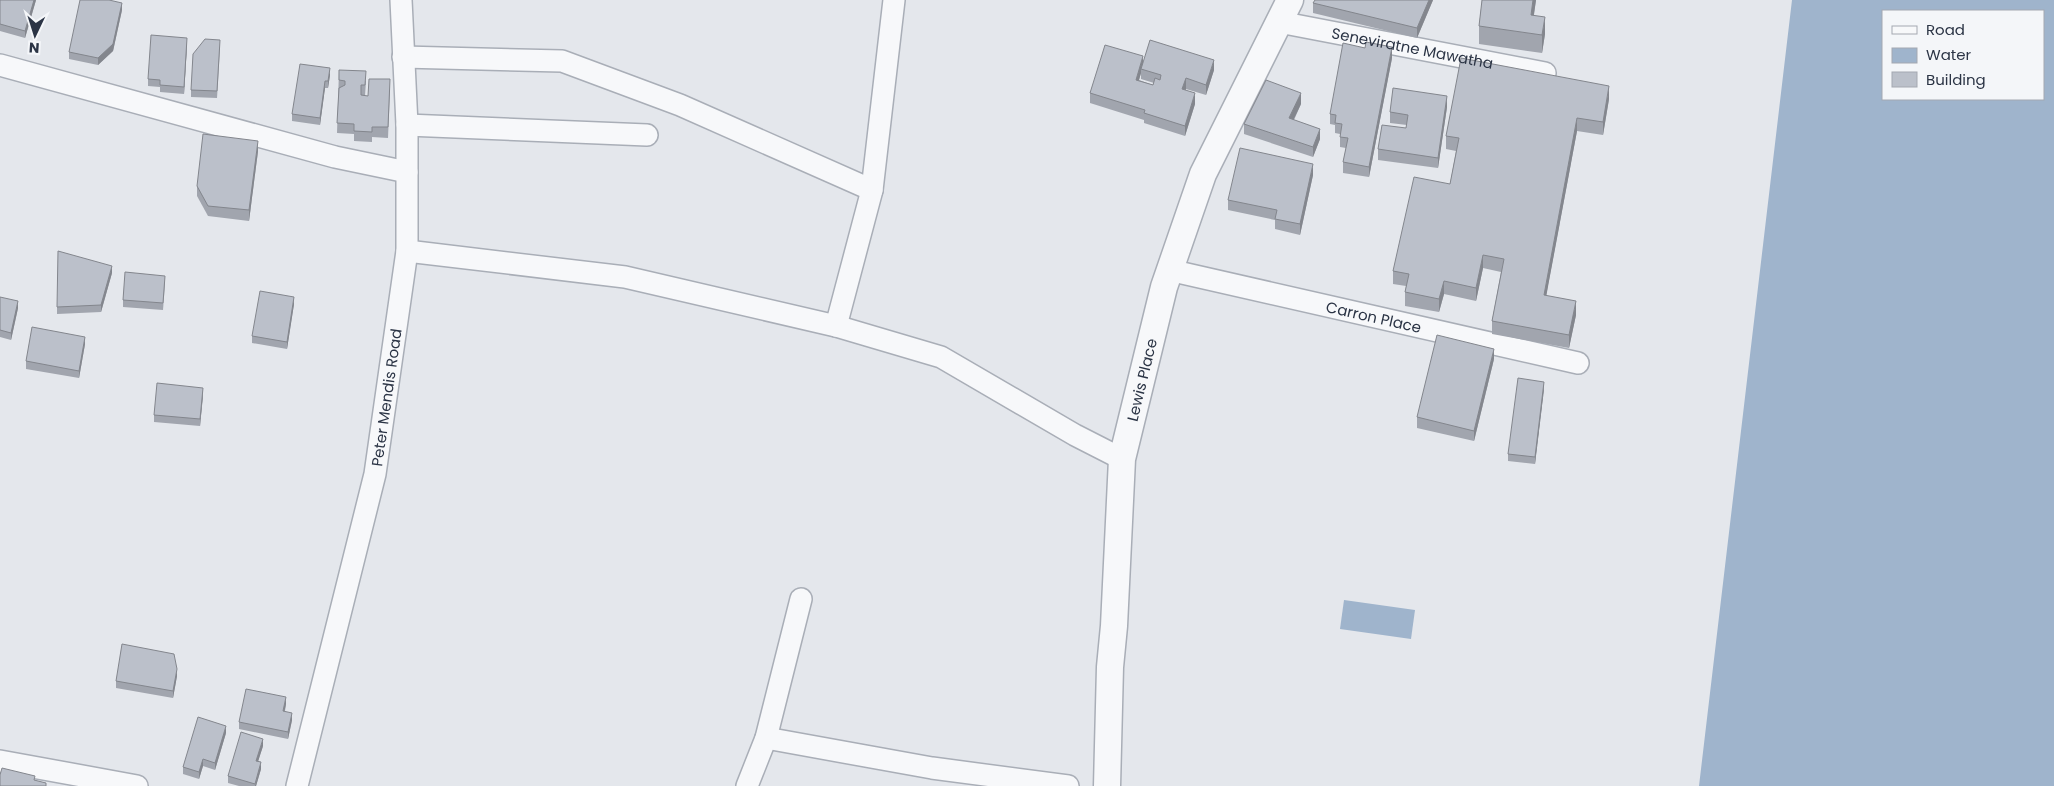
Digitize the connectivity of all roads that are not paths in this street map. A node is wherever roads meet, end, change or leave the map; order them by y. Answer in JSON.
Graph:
{"nodes":[{"id":1,"x":401,"y":0,"type":"edge"},
{"id":2,"x":894,"y":0,"type":"edge"},
{"id":3,"x":1285,"y":11,"type":"edge"},
{"id":4,"x":403,"y":58,"type":"junction"},
{"id":5,"x":0,"y":65,"type":"edge"},
{"id":6,"x":1546,"y":72,"type":"edge"},
{"id":7,"x":407,"y":125,"type":"junction"},
{"id":8,"x":647,"y":135,"type":"dead end"},
{"id":9,"x":406,"y":172,"type":"junction"},
{"id":10,"x":872,"y":190,"type":"junction"},
{"id":11,"x":407,"y":251,"type":"junction"},
{"id":12,"x":1169,"y":270,"type":"junction"},
{"id":13,"x":836,"y":326,"type":"junction"},
{"id":14,"x":1578,"y":363,"type":"dead end"},
{"id":15,"x":1122,"y":459,"type":"junction"},
{"id":16,"x":802,"y":599,"type":"dead end"},
{"id":17,"x":766,"y":738,"type":"junction"},
{"id":18,"x":0,"y":761,"type":"edge"},
{"id":19,"x":137,"y":786,"type":"edge"},
{"id":20,"x":297,"y":786,"type":"edge"},
{"id":21,"x":747,"y":786,"type":"edge"},
{"id":22,"x":1068,"y":786,"type":"edge"},
{"id":23,"x":1107,"y":786,"type":"edge"}],
"edges":[{"from":1,"to":4,"type":"street","name":"Peter Mendis Road"},
{"from":2,"to":10,"type":"street"},
{"from":3,"to":6,"type":"street","name":"Seneviratne Mawatha"},
{"from":3,"to":12,"type":"street","name":"Lewis Place"},
{"from":4,"to":7,"type":"street","name":"Peter Mendis Road"},
{"from":4,"to":10,"type":"street"},
{"from":5,"to":9,"type":"street"},
{"from":7,"to":8,"type":"street"},
{"from":7,"to":9,"type":"street","name":"Peter Mendis Road"},
{"from":9,"to":11,"type":"street","name":"Peter Mendis Road"},
{"from":10,"to":13,"type":"street"},
{"from":11,"to":13,"type":"street"},
{"from":11,"to":20,"type":"street","name":"Peter Mendis Road"},
{"from":12,"to":14,"type":"street","name":"Carron Place"},
{"from":12,"to":15,"type":"street","name":"Lewis Place"},
{"from":13,"to":15,"type":"street"},
{"from":15,"to":23,"type":"street","name":"Lewis Place"},
{"from":16,"to":17,"type":"street"},
{"from":17,"to":21,"type":"street"},
{"from":17,"to":22,"type":"street"},
{"from":18,"to":19,"type":"street"}]}
